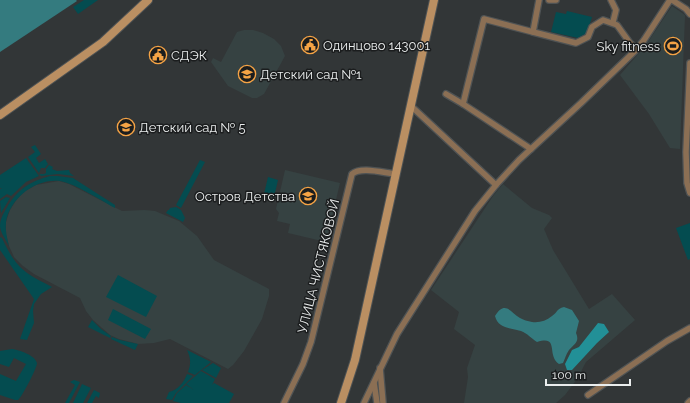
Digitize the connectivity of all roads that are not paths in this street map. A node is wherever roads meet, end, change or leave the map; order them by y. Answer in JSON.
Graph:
{"nodes":[{"id":1,"x":148,"y":0,"type":"edge"},
{"id":2,"x":434,"y":0,"type":"edge"},
{"id":3,"x":540,"y":0,"type":"edge"},
{"id":4,"x":549,"y":0,"type":"edge"},
{"id":5,"x":556,"y":0,"type":"edge"},
{"id":6,"x":611,"y":0,"type":"edge"},
{"id":7,"x":671,"y":0,"type":"edge"},
{"id":8,"x":690,"y":14,"type":"edge"},
{"id":9,"x":613,"y":22,"type":"junction"},
{"id":10,"x":533,"y":32,"type":"junction"},
{"id":11,"x":636,"y":49,"type":"junction"},
{"id":12,"x":690,"y":63,"type":"edge"},
{"id":13,"x":446,"y":94,"type":"dead end"},
{"id":14,"x":463,"y":104,"type":"junction"},
{"id":15,"x":411,"y":106,"type":"junction"},
{"id":16,"x":689,"y":109,"type":"edge"},
{"id":17,"x":0,"y":115,"type":"edge"},
{"id":18,"x":531,"y":149,"type":"junction"},
{"id":19,"x":396,"y":174,"type":"junction"},
{"id":20,"x":496,"y":185,"type":"junction"},
{"id":21,"x":690,"y":193,"type":"edge"},
{"id":22,"x":690,"y":328,"type":"edge"},
{"id":23,"x":380,"y":368,"type":"junction"},
{"id":24,"x":374,"y":382,"type":"junction"},
{"id":25,"x":588,"y":395,"type":"dead end"},
{"id":26,"x":690,"y":401,"type":"edge"},
{"id":27,"x":284,"y":403,"type":"edge"},
{"id":28,"x":341,"y":403,"type":"edge"},
{"id":29,"x":364,"y":403,"type":"edge"},
{"id":30,"x":377,"y":403,"type":"edge"},
{"id":31,"x":383,"y":403,"type":"edge"},
{"id":32,"x":688,"y":403,"type":"edge"}],
"edges":[{"from":1,"to":17,"type":"street"},
{"from":2,"to":15,"type":"street"},
{"from":3,"to":10,"type":"street"},
{"from":4,"to":5,"type":"street"},
{"from":6,"to":9,"type":"street"},
{"from":7,"to":8,"type":"street"},
{"from":7,"to":11,"type":"street"},
{"from":9,"to":10,"type":"street"},
{"from":9,"to":11,"type":"street"},
{"from":10,"to":14,"type":"street"},
{"from":11,"to":18,"type":"street"},
{"from":12,"to":16,"type":"street"},
{"from":13,"to":14,"type":"street"},
{"from":14,"to":18,"type":"street"},
{"from":15,"to":19,"type":"street"},
{"from":15,"to":20,"type":"street"},
{"from":16,"to":21,"type":"street"},
{"from":18,"to":20,"type":"street"},
{"from":19,"to":27,"type":"street","name":"УЛИЦА ЧИСТЯКОВОЙ"},
{"from":19,"to":28,"type":"street"},
{"from":20,"to":23,"type":"street"},
{"from":22,"to":25,"type":"street"},
{"from":23,"to":24,"type":"street"},
{"from":23,"to":31,"type":"street"},
{"from":24,"to":29,"type":"street"},
{"from":24,"to":30,"type":"street"},
{"from":26,"to":32,"type":"street"}]}
